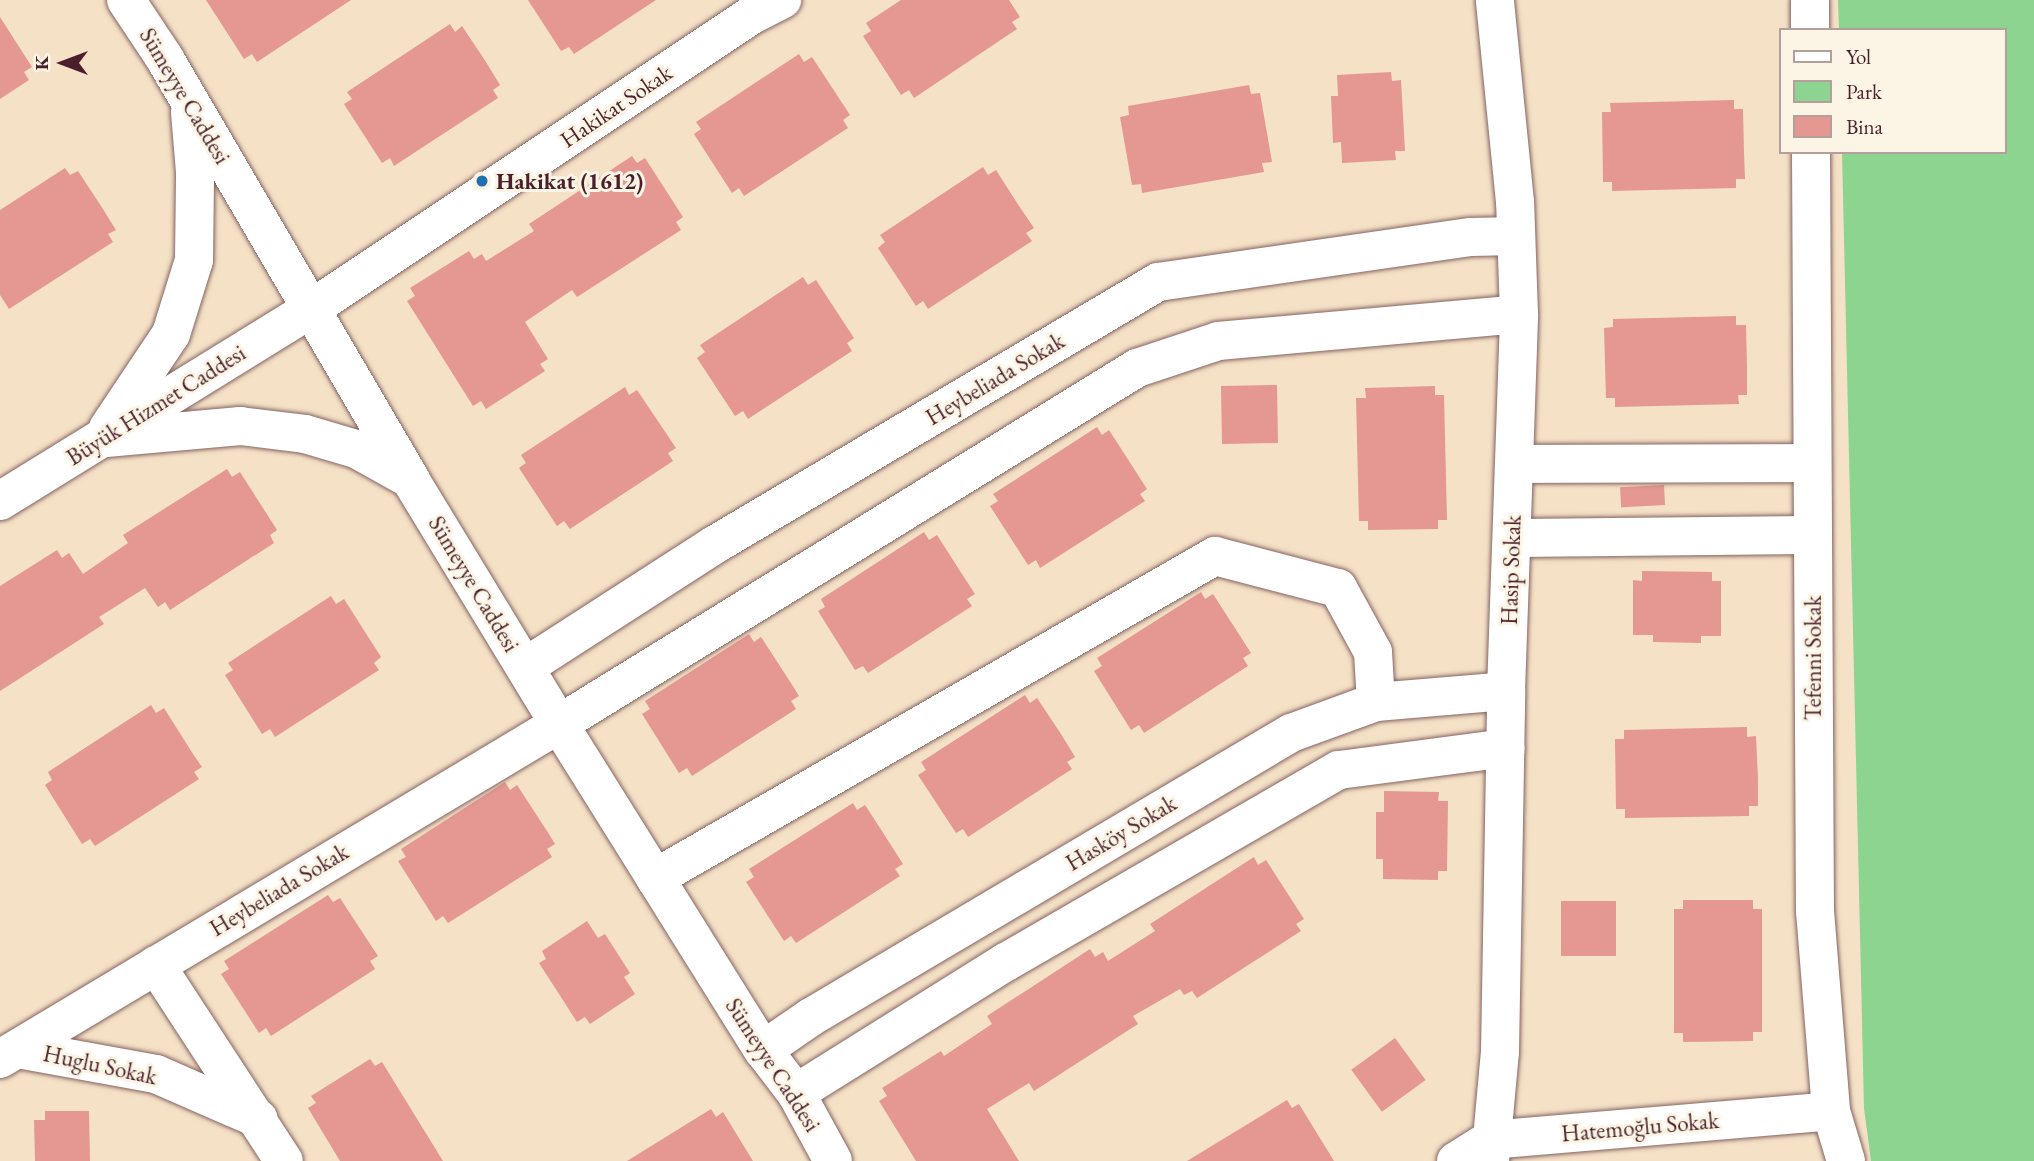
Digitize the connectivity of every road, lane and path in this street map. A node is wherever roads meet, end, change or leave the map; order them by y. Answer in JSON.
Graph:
{"nodes":[{"id":1,"x":1495,"y":0,"type":"edge"},
{"id":2,"x":1810,"y":0,"type":"edge"},
{"id":3,"x":129,"y":1,"type":"edge"},
{"id":4,"x":759,"y":5,"type":"edge"},
{"id":5,"x":1810,"y":28,"type":"edge"},
{"id":6,"x":190,"y":102,"type":"junction"},
{"id":7,"x":1811,"y":154,"type":"edge"},
{"id":8,"x":1516,"y":236,"type":"junction"},
{"id":9,"x":311,"y":309,"type":"junction"},
{"id":10,"x":1519,"y":314,"type":"junction"},
{"id":11,"x":101,"y":438,"type":"junction"},
{"id":12,"x":1812,"y":463,"type":"junction"},
{"id":13,"x":1514,"y":464,"type":"junction"},
{"id":14,"x":410,"y":479,"type":"junction"},
{"id":15,"x":0,"y":501,"type":"edge"},
{"id":16,"x":1812,"y":535,"type":"junction"},
{"id":17,"x":1513,"y":538,"type":"junction"},
{"id":18,"x":525,"y":667,"type":"junction"},
{"id":19,"x":1506,"y":691,"type":"junction"},
{"id":20,"x":1376,"y":702,"type":"junction"},
{"id":21,"x":559,"y":724,"type":"junction"},
{"id":22,"x":1506,"y":748,"type":"junction"},
{"id":23,"x":655,"y":878,"type":"junction"},
{"id":24,"x":156,"y":965,"type":"junction"},
{"id":25,"x":763,"y":1051,"type":"junction"},
{"id":26,"x":9,"y":1054,"type":"edge"},
{"id":27,"x":796,"y":1093,"type":"junction"},
{"id":28,"x":1831,"y":1111,"type":"junction"},
{"id":29,"x":259,"y":1119,"type":"junction"},
{"id":30,"x":1490,"y":1150,"type":"edge"},
{"id":31,"x":284,"y":1161,"type":"edge"},
{"id":32,"x":833,"y":1161,"type":"edge"},
{"id":33,"x":1456,"y":1161,"type":"edge"},
{"id":34,"x":1846,"y":1161,"type":"edge"}],
"edges":[{"from":1,"to":8,"type":"street","name":"Hasip Sokak"},
{"from":2,"to":5,"type":"street"},
{"from":3,"to":6,"type":"street","name":"Sümeyye Caddesi"},
{"from":4,"to":9,"type":"street","name":"Hakikat Sokak"},
{"from":6,"to":9,"type":"street","name":"Sümeyye Caddesi"},
{"from":6,"to":11,"type":"street"},
{"from":7,"to":12,"type":"street","name":"Tefenni Sokak"},
{"from":8,"to":10,"type":"street","name":"Hasip Sokak"},
{"from":8,"to":18,"type":"street","name":"Heybeliada Sokak"},
{"from":9,"to":11,"type":"street","name":"Büyük Hizmet Caddesi"},
{"from":9,"to":14,"type":"street","name":"Sümeyye Caddesi"},
{"from":10,"to":13,"type":"street","name":"Hasip Sokak"},
{"from":10,"to":21,"type":"street","name":"Heybeliada Sokak"},
{"from":11,"to":14,"type":"street"},
{"from":11,"to":15,"type":"street","name":"Büyük Hizmet Caddesi"},
{"from":12,"to":13,"type":"street"},
{"from":12,"to":16,"type":"street","name":"Tefenni Sokak"},
{"from":13,"to":17,"type":"street","name":"Hasip Sokak"},
{"from":14,"to":18,"type":"street","name":"Sümeyye Caddesi"},
{"from":16,"to":17,"type":"street"},
{"from":16,"to":28,"type":"street","name":"Tefenni Sokak"},
{"from":17,"to":19,"type":"street","name":"Hasip Sokak"},
{"from":18,"to":21,"type":"street","name":"Sümeyye Caddesi"},
{"from":19,"to":20,"type":"street","name":"Hasköy Sokak"},
{"from":19,"to":22,"type":"street","name":"Hasip Sokak"},
{"from":20,"to":23,"type":"street"},
{"from":20,"to":25,"type":"street","name":"Hasköy Sokak"},
{"from":21,"to":23,"type":"street","name":"Sümeyye Caddesi"},
{"from":21,"to":24,"type":"street","name":"Heybeliada Sokak"},
{"from":22,"to":27,"type":"street"},
{"from":22,"to":30,"type":"street","name":"Hasip Sokak"},
{"from":23,"to":25,"type":"street","name":"Sümeyye Caddesi"},
{"from":24,"to":26,"type":"street","name":"Heybeliada Sokak"},
{"from":24,"to":29,"type":"street"},
{"from":25,"to":27,"type":"street","name":"Sümeyye Caddesi"},
{"from":26,"to":29,"type":"street","name":"Huglu Sokak"},
{"from":27,"to":32,"type":"street","name":"Sümeyye Caddesi"},
{"from":28,"to":30,"type":"street","name":"Hatemoğlu Sokak"},
{"from":28,"to":34,"type":"street","name":"Tefenni Sokak"},
{"from":29,"to":31,"type":"street"},
{"from":30,"to":33,"type":"street","name":"Hatemoğlu Sokak"}]}
